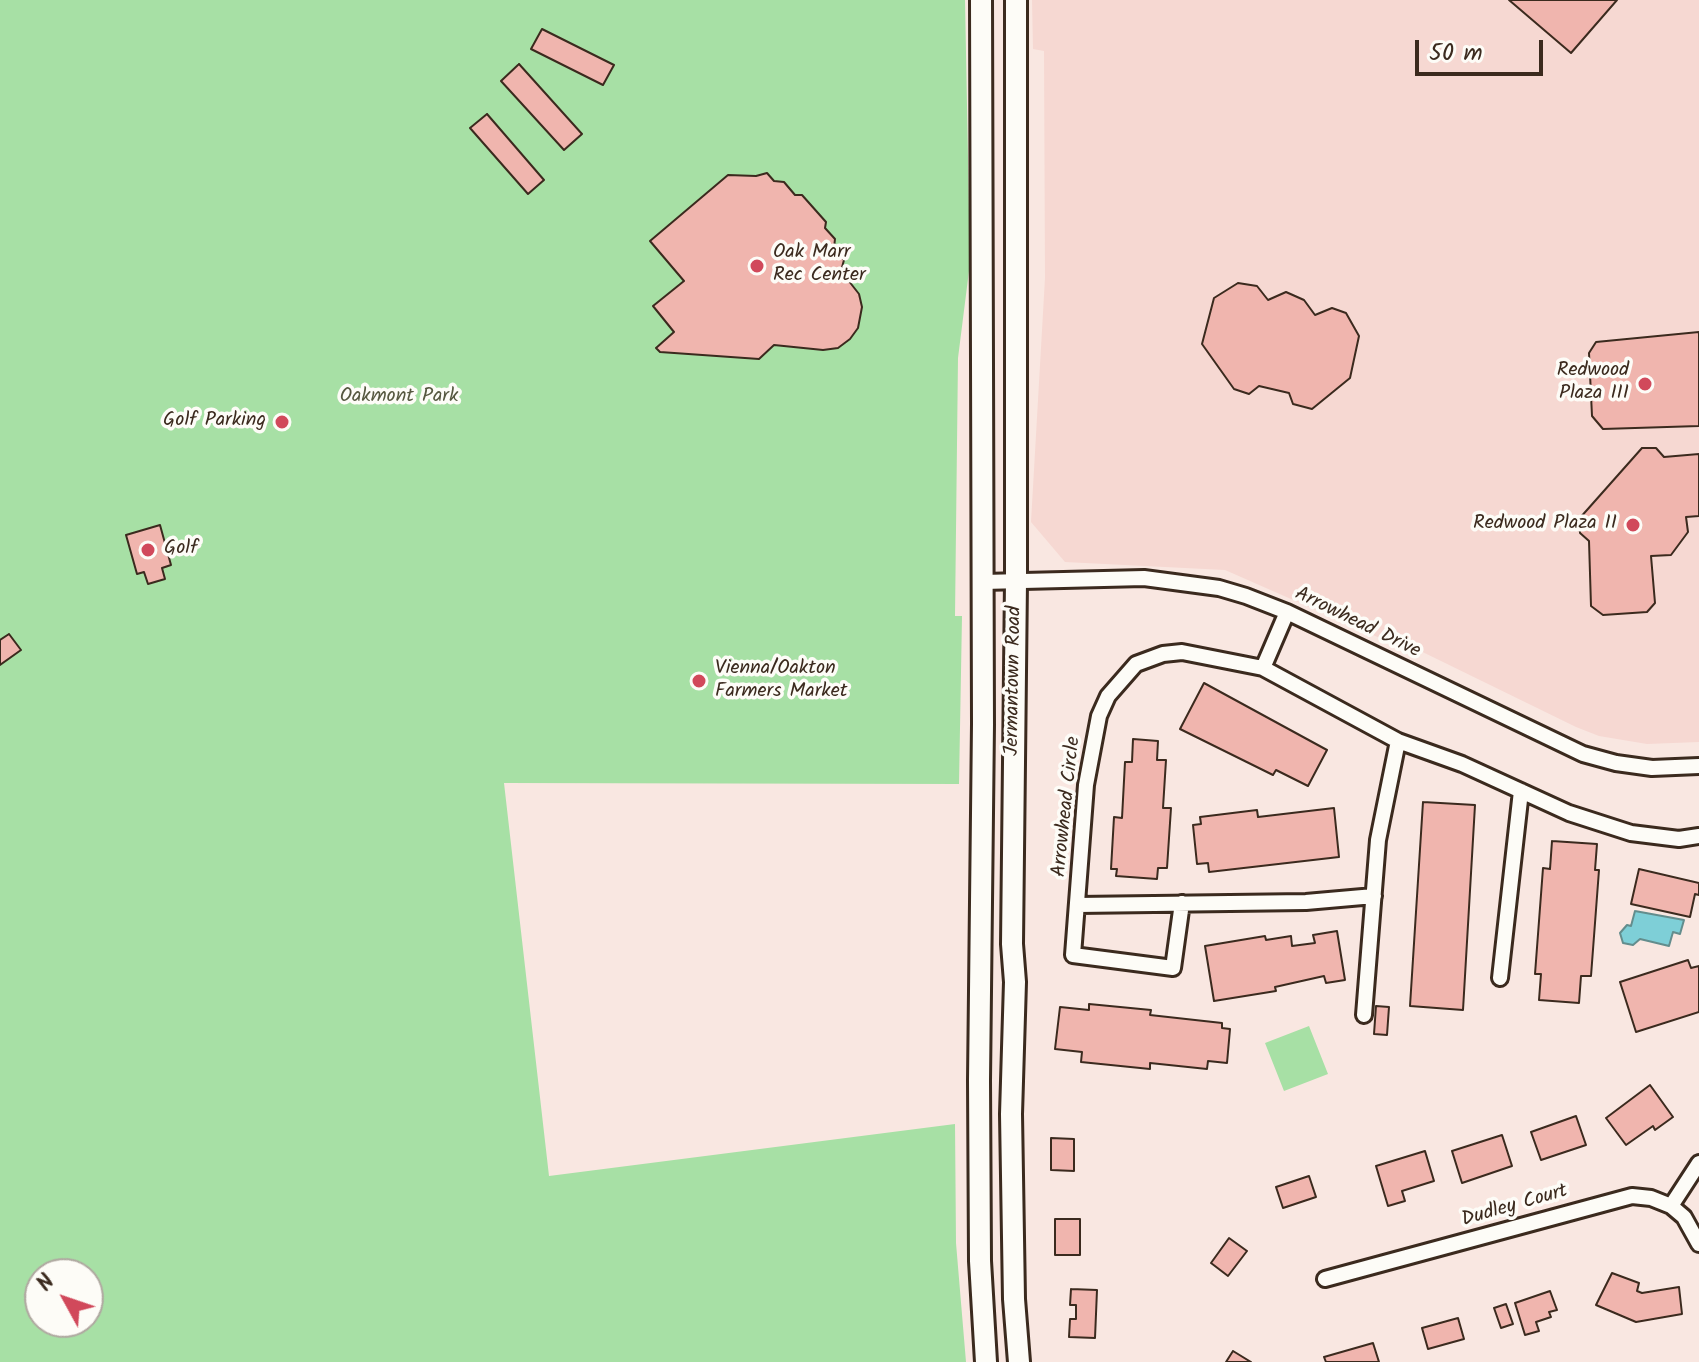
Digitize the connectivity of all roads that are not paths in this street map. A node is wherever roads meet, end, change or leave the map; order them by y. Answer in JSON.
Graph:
{"nodes":[{"id":1,"x":981,"y":0,"type":"edge"},
{"id":2,"x":1016,"y":0,"type":"edge"},
{"id":3,"x":1016,"y":581,"type":"junction"},
{"id":4,"x":983,"y":582,"type":"junction"},
{"id":5,"x":1287,"y":612,"type":"junction"},
{"id":6,"x":1263,"y":668,"type":"junction"},
{"id":7,"x":1398,"y":741,"type":"junction"},
{"id":8,"x":1699,"y":766,"type":"edge"},
{"id":9,"x":1521,"y":791,"type":"junction"},
{"id":10,"x":1699,"y":836,"type":"edge"},
{"id":11,"x":1374,"y":896,"type":"junction"},
{"id":12,"x":1182,"y":903,"type":"junction"},
{"id":13,"x":1078,"y":905,"type":"junction"},
{"id":14,"x":1500,"y":978,"type":"dead end"},
{"id":15,"x":1364,"y":1015,"type":"dead end"},
{"id":16,"x":1699,"y":1163,"type":"edge"},
{"id":17,"x":1671,"y":1206,"type":"junction"},
{"id":18,"x":1699,"y":1244,"type":"edge"},
{"id":19,"x":1325,"y":1279,"type":"dead end"},
{"id":20,"x":986,"y":1362,"type":"edge"},
{"id":21,"x":1019,"y":1362,"type":"edge"}],
"edges":[{"from":1,"to":4,"type":"main road","name":"Jermantown Road"},
{"from":2,"to":3,"type":"main road","name":"Jermantown Road"},
{"from":3,"to":4,"type":"street","name":"Arrowhead Drive"},
{"from":3,"to":5,"type":"street","name":"Arrowhead Drive"},
{"from":3,"to":21,"type":"main road","name":"Jermantown Road"},
{"from":4,"to":20,"type":"main road","name":"Jermantown Road"},
{"from":5,"to":6,"type":"street"},
{"from":5,"to":8,"type":"street","name":"Arrowhead Drive"},
{"from":6,"to":7,"type":"street","name":"Arrowhead Circle"},
{"from":6,"to":13,"type":"street","name":"Arrowhead Circle"},
{"from":7,"to":9,"type":"street","name":"Arrowhead Circle"},
{"from":7,"to":11,"type":"street"},
{"from":9,"to":10,"type":"street","name":"Arrowhead Circle"},
{"from":9,"to":14,"type":"street"},
{"from":11,"to":12,"type":"street","name":"Arrowhead Circle"},
{"from":11,"to":15,"type":"street"},
{"from":12,"to":13,"type":"street","name":"Arrowhead Circle"},
{"from":12,"to":13,"type":"street","name":"Arrowhead Circle"},
{"from":16,"to":17,"type":"street"},
{"from":17,"to":18,"type":"street"},
{"from":17,"to":19,"type":"street","name":"Dudley Court"}]}
